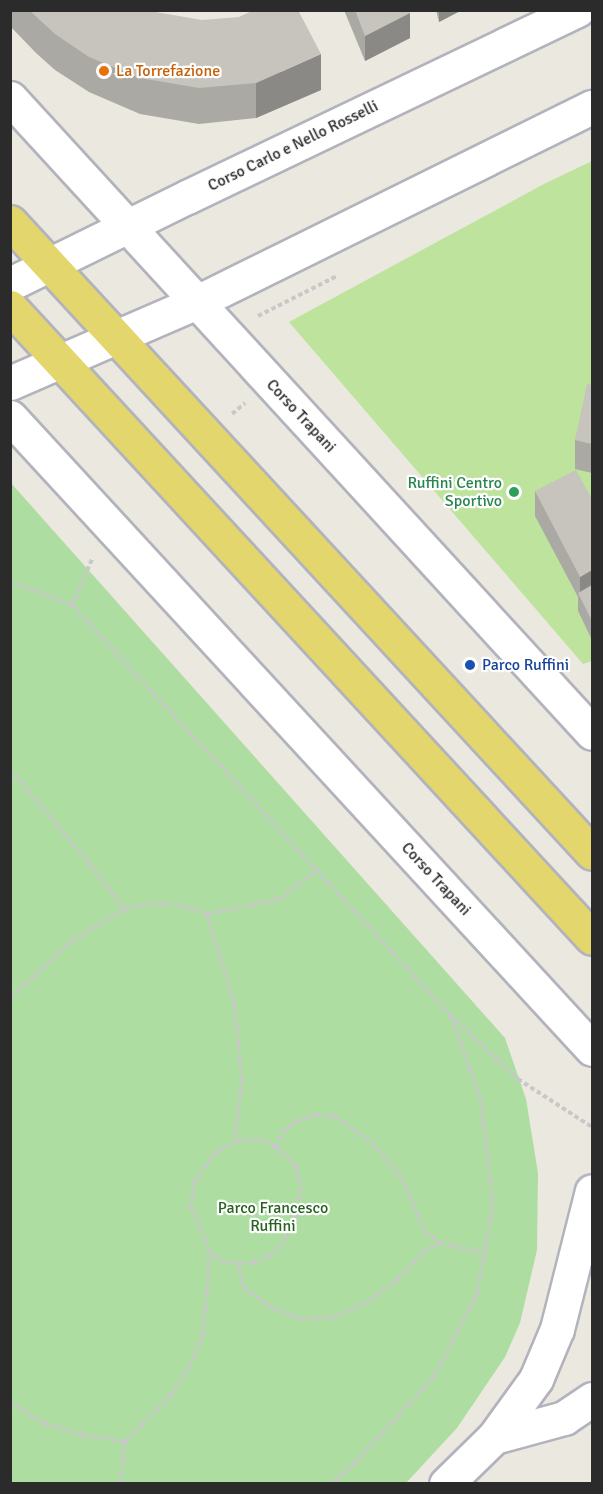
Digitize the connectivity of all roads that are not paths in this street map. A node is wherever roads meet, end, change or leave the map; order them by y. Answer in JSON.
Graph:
{"nodes":[{"id":1,"x":577,"y":10,"type":"edge"},
{"id":2,"x":10,"y":98,"type":"edge"},
{"id":3,"x":592,"y":107,"type":"edge"},
{"id":4,"x":10,"y":222,"type":"edge"},
{"id":5,"x":128,"y":225,"type":"junction"},
{"id":6,"x":50,"y":266,"type":"junction"},
{"id":7,"x":10,"y":284,"type":"edge"},
{"id":8,"x":197,"y":302,"type":"junction"},
{"id":9,"x":10,"y":307,"type":"edge"},
{"id":10,"x":116,"y":337,"type":"junction"},
{"id":11,"x":59,"y":360,"type":"junction"},
{"id":12,"x":10,"y":383,"type":"edge"},
{"id":13,"x":13,"y":425,"type":"edge"},
{"id":14,"x":592,"y":733,"type":"edge"},
{"id":15,"x":592,"y":853,"type":"edge"},
{"id":16,"x":592,"y":938,"type":"edge"},
{"id":17,"x":592,"y":1049,"type":"edge"},
{"id":18,"x":592,"y":1191,"type":"edge"},
{"id":19,"x":592,"y":1399,"type":"edge"},
{"id":20,"x":494,"y":1437,"type":"junction"},
{"id":21,"x":446,"y":1484,"type":"edge"}],
"edges":[{"from":1,"to":5,"type":"street","name":"Corso Carlo e Nello Rosselli"},
{"from":2,"to":5,"type":"street","name":"Corso Trapani"},
{"from":3,"to":8,"type":"street"},
{"from":4,"to":6,"type":"main road"},
{"from":5,"to":6,"type":"street","name":"Corso Carlo e Nello Rosselli"},
{"from":5,"to":8,"type":"street","name":"Corso Trapani"},
{"from":6,"to":7,"type":"street","name":"Corso Carlo e Nello Rosselli"},
{"from":6,"to":10,"type":"main road"},
{"from":8,"to":10,"type":"street"},
{"from":8,"to":14,"type":"street","name":"Corso Trapani"},
{"from":9,"to":11,"type":"main road"},
{"from":10,"to":11,"type":"street"},
{"from":10,"to":15,"type":"main road"},
{"from":11,"to":12,"type":"street"},
{"from":11,"to":16,"type":"main road"},
{"from":13,"to":17,"type":"street","name":"Corso Trapani"},
{"from":18,"to":20,"type":"street"},
{"from":19,"to":20,"type":"street"},
{"from":20,"to":21,"type":"street"}]}
